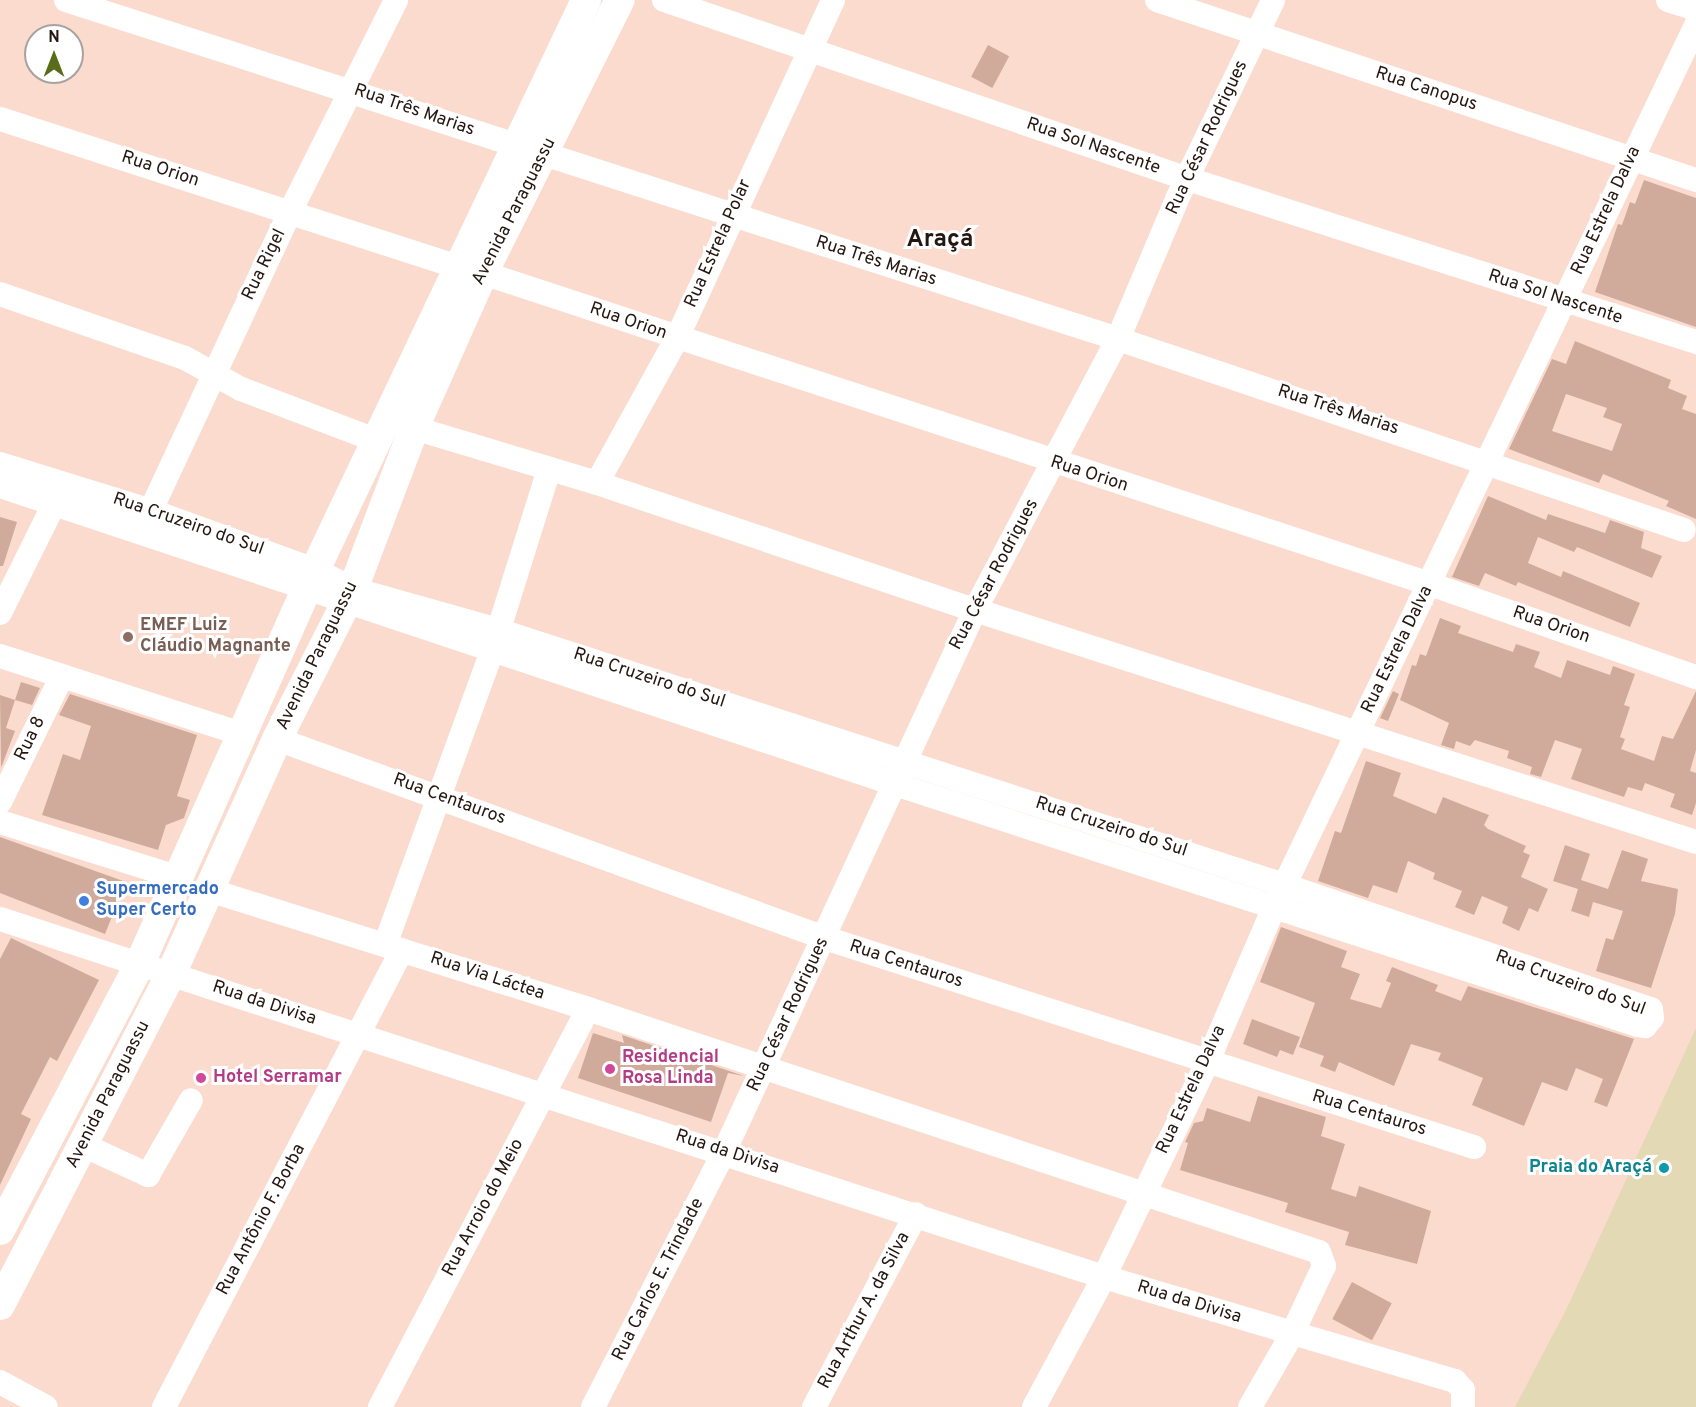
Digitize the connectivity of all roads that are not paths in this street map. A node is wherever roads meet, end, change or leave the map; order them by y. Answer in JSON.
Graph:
{"nodes":[{"id":1,"x":66,"y":0,"type":"edge"},
{"id":2,"x":396,"y":0,"type":"edge"},
{"id":3,"x":621,"y":0,"type":"edge"},
{"id":4,"x":664,"y":0,"type":"edge"},
{"id":5,"x":833,"y":0,"type":"edge"},
{"id":6,"x":1156,"y":0,"type":"edge"},
{"id":7,"x":1273,"y":0,"type":"edge"},
{"id":8,"x":1668,"y":0,"type":"edge"},
{"id":9,"x":579,"y":2,"type":"edge"},
{"id":10,"x":1696,"y":9,"type":"edge"},
{"id":11,"x":1696,"y":25,"type":"edge"},
{"id":12,"x":1257,"y":34,"type":"junction"},
{"id":13,"x":808,"y":51,"type":"junction"},
{"id":14,"x":352,"y":90,"type":"junction"},
{"id":15,"x":0,"y":119,"type":"edge"},
{"id":16,"x":530,"y":150,"type":"junction"},
{"id":17,"x":1632,"y":157,"type":"junction"},
{"id":18,"x":1188,"y":179,"type":"junction"},
{"id":19,"x":1696,"y":180,"type":"edge"},
{"id":20,"x":291,"y":212,"type":"junction"},
{"id":21,"x":732,"y":216,"type":"junction"},
{"id":22,"x":470,"y":270,"type":"junction"},
{"id":23,"x":0,"y":294,"type":"edge"},
{"id":24,"x":1564,"y":302,"type":"junction"},
{"id":25,"x":677,"y":338,"type":"junction"},
{"id":26,"x":1118,"y":339,"type":"junction"},
{"id":27,"x":1696,"y":342,"type":"edge"},
{"id":28,"x":213,"y":374,"type":"junction"},
{"id":29,"x":414,"y":428,"type":"junction"},
{"id":30,"x":378,"y":441,"type":"junction"},
{"id":31,"x":1488,"y":461,"type":"junction"},
{"id":32,"x":0,"y":464,"type":"edge"},
{"id":33,"x":1054,"y":464,"type":"junction"},
{"id":34,"x":549,"y":469,"type":"junction"},
{"id":35,"x":597,"y":483,"type":"junction"},
{"id":36,"x":0,"y":486,"type":"edge"},
{"id":37,"x":54,"y":504,"type":"junction"},
{"id":38,"x":150,"y":510,"type":"junction"},
{"id":39,"x":1684,"y":530,"type":"dead end"},
{"id":40,"x":141,"y":532,"type":"junction"},
{"id":41,"x":312,"y":580,"type":"junction"},
{"id":42,"x":1430,"y":584,"type":"junction"},
{"id":43,"x":350,"y":596,"type":"junction"},
{"id":44,"x":975,"y":610,"type":"junction"},
{"id":45,"x":0,"y":613,"type":"edge"},
{"id":46,"x":495,"y":639,"type":"junction"},
{"id":47,"x":0,"y":656,"type":"edge"},
{"id":48,"x":62,"y":676,"type":"junction"},
{"id":49,"x":1696,"y":677,"type":"edge"},
{"id":50,"x":720,"y":713,"type":"junction"},
{"id":51,"x":1358,"y":732,"type":"junction"},
{"id":52,"x":244,"y":735,"type":"junction"},
{"id":53,"x":277,"y":739,"type":"junction"},
{"id":54,"x":903,"y":760,"type":"junction"},
{"id":55,"x":892,"y":783,"type":"junction"},
{"id":56,"x":441,"y":797,"type":"junction"},
{"id":57,"x":0,"y":802,"type":"edge"},
{"id":58,"x":0,"y":822,"type":"edge"},
{"id":59,"x":1696,"y":842,"type":"edge"},
{"id":60,"x":1154,"y":855,"type":"junction"},
{"id":61,"x":180,"y":878,"type":"junction"},
{"id":62,"x":209,"y":890,"type":"junction"},
{"id":63,"x":1280,"y":895,"type":"junction"},
{"id":64,"x":2,"y":923,"type":"edge"},
{"id":65,"x":825,"y":938,"type":"junction"},
{"id":66,"x":393,"y":947,"type":"junction"},
{"id":67,"x":140,"y":963,"type":"junction"},
{"id":68,"x":171,"y":974,"type":"junction"},
{"id":69,"x":1529,"y":978,"type":"dead end"},
{"id":70,"x":588,"y":1009,"type":"junction"},
{"id":71,"x":359,"y":1034,"type":"junction"},
{"id":72,"x":1207,"y":1063,"type":"junction"},
{"id":73,"x":763,"y":1069,"type":"junction"},
{"id":74,"x":543,"y":1094,"type":"junction"},
{"id":75,"x":191,"y":1100,"type":"dead end"},
{"id":76,"x":83,"y":1145,"type":"junction"},
{"id":77,"x":1474,"y":1147,"type":"dead end"},
{"id":78,"x":724,"y":1152,"type":"junction"},
{"id":79,"x":1142,"y":1195,"type":"junction"},
{"id":80,"x":916,"y":1214,"type":"junction"},
{"id":81,"x":0,"y":1230,"type":"edge"},
{"id":82,"x":1104,"y":1277,"type":"junction"},
{"id":83,"x":0,"y":1305,"type":"edge"},
{"id":84,"x":1292,"y":1334,"type":"junction"},
{"id":85,"x":0,"y":1382,"type":"edge"},
{"id":86,"x":46,"y":1407,"type":"edge"},
{"id":87,"x":164,"y":1407,"type":"edge"},
{"id":88,"x":380,"y":1407,"type":"edge"},
{"id":89,"x":593,"y":1407,"type":"edge"},
{"id":90,"x":814,"y":1407,"type":"edge"},
{"id":91,"x":1034,"y":1407,"type":"edge"},
{"id":92,"x":1250,"y":1407,"type":"edge"},
{"id":93,"x":1463,"y":1407,"type":"edge"}],
"edges":[{"from":1,"to":14,"type":"street","name":"Rua Três Marias"},
{"from":2,"to":14,"type":"street","name":"Rua Rigel"},
{"from":3,"to":16,"type":"main road","name":"Avenida Paraguassu"},
{"from":4,"to":13,"type":"street","name":"Rua Sol Nascente"},
{"from":5,"to":13,"type":"street","name":"Rua Estrela Polar"},
{"from":6,"to":12,"type":"street","name":"Rua Canopus"},
{"from":7,"to":12,"type":"street","name":"Rua César Rodrigues"},
{"from":8,"to":10,"type":"street"},
{"from":9,"to":16,"type":"main road","name":"Avenida Paraguassu"},
{"from":11,"to":17,"type":"street","name":"Rua Estrela Dalva"},
{"from":12,"to":17,"type":"street","name":"Rua Canopus"},
{"from":12,"to":18,"type":"street","name":"Rua César Rodrigues"},
{"from":13,"to":18,"type":"street","name":"Rua Sol Nascente"},
{"from":13,"to":21,"type":"street","name":"Rua Estrela Polar"},
{"from":14,"to":16,"type":"street","name":"Rua Três Marias"},
{"from":14,"to":20,"type":"street","name":"Rua Rigel"},
{"from":15,"to":20,"type":"street","name":"Rua Orion"},
{"from":16,"to":21,"type":"street","name":"Rua Três Marias"},
{"from":16,"to":22,"type":"main road","name":"Avenida Paraguassu"},
{"from":17,"to":19,"type":"street","name":"Rua Canopus"},
{"from":17,"to":24,"type":"street","name":"Rua Estrela Dalva"},
{"from":18,"to":24,"type":"street","name":"Rua Sol Nascente"},
{"from":18,"to":26,"type":"street","name":"Rua César Rodrigues"},
{"from":20,"to":22,"type":"street","name":"Rua Orion"},
{"from":20,"to":28,"type":"street","name":"Rua Rigel"},
{"from":21,"to":25,"type":"street","name":"Rua Estrela Polar"},
{"from":21,"to":26,"type":"street","name":"Rua Três Marias"},
{"from":22,"to":25,"type":"street","name":"Rua Orion"},
{"from":22,"to":29,"type":"main road","name":"Avenida Paraguassu"},
{"from":22,"to":30,"type":"main road","name":"Avenida Paraguassu"},
{"from":23,"to":28,"type":"street"},
{"from":24,"to":27,"type":"street","name":"Rua Sol Nascente"},
{"from":24,"to":31,"type":"street","name":"Rua Estrela Dalva"},
{"from":25,"to":33,"type":"street","name":"Rua Orion"},
{"from":25,"to":35,"type":"street","name":"Rua Estrela Polar"},
{"from":26,"to":31,"type":"street","name":"Rua Três Marias"},
{"from":26,"to":33,"type":"street","name":"Rua César Rodrigues"},
{"from":28,"to":30,"type":"street"},
{"from":28,"to":38,"type":"street","name":"Rua Rigel"},
{"from":29,"to":34,"type":"street"},
{"from":29,"to":43,"type":"main road","name":"Avenida Paraguassu"},
{"from":30,"to":41,"type":"main road","name":"Avenida Paraguassu"},
{"from":31,"to":39,"type":"street","name":"Rua Três Marias"},
{"from":31,"to":42,"type":"street","name":"Rua Estrela Dalva"},
{"from":32,"to":38,"type":"street","name":"Rua Cruzeiro do Sul"},
{"from":33,"to":42,"type":"street","name":"Rua Orion"},
{"from":33,"to":44,"type":"street","name":"Rua César Rodrigues"},
{"from":34,"to":35,"type":"street"},
{"from":34,"to":46,"type":"street","name":"Rua Antônio F. Borba"},
{"from":35,"to":44,"type":"street"},
{"from":36,"to":37,"type":"street","name":"Rua Cruzeiro do Sul"},
{"from":37,"to":40,"type":"street","name":"Rua Cruzeiro do Sul"},
{"from":37,"to":45,"type":"street"},
{"from":38,"to":40,"type":"street","name":"Rua Rigel"},
{"from":38,"to":41,"type":"street","name":"Rua Cruzeiro do Sul"},
{"from":40,"to":41,"type":"street","name":"Rua Cruzeiro do Sul"},
{"from":41,"to":43,"type":"street","name":"Rua Cruzeiro do Sul"},
{"from":41,"to":52,"type":"main road","name":"Avenida Paraguassu"},
{"from":42,"to":49,"type":"street","name":"Rua Orion"},
{"from":42,"to":51,"type":"street","name":"Rua Estrela Dalva"},
{"from":43,"to":46,"type":"street","name":"Rua Cruzeiro do Sul"},
{"from":43,"to":53,"type":"main road","name":"Avenida Paraguassu"},
{"from":44,"to":51,"type":"street"},
{"from":44,"to":54,"type":"street","name":"Rua César Rodrigues"},
{"from":46,"to":50,"type":"street","name":"Rua Cruzeiro do Sul"},
{"from":46,"to":56,"type":"street","name":"Rua Antônio F. Borba"},
{"from":47,"to":48,"type":"street"},
{"from":48,"to":52,"type":"street"},
{"from":48,"to":57,"type":"street","name":"Rua 8"},
{"from":50,"to":54,"type":"street","name":"Rua Cruzeiro do Sul"},
{"from":50,"to":55,"type":"street","name":"Rua Cruzeiro do Sul"},
{"from":51,"to":59,"type":"street"},
{"from":51,"to":63,"type":"street","name":"Rua Estrela Dalva"},
{"from":52,"to":61,"type":"main road","name":"Avenida Paraguassu"},
{"from":53,"to":56,"type":"street","name":"Rua Centauros"},
{"from":53,"to":62,"type":"main road","name":"Avenida Paraguassu"},
{"from":54,"to":55,"type":"street","name":"Rua César Rodrigues"},
{"from":54,"to":60,"type":"street","name":"Rua Cruzeiro do Sul"},
{"from":55,"to":60,"type":"street","name":"Rua Cruzeiro do Sul"},
{"from":55,"to":65,"type":"street","name":"Rua César Rodrigues"},
{"from":56,"to":65,"type":"street","name":"Rua Centauros"},
{"from":56,"to":66,"type":"street","name":"Rua Antônio F. Borba"},
{"from":58,"to":61,"type":"street"},
{"from":60,"to":63,"type":"street","name":"Rua Cruzeiro do Sul"},
{"from":61,"to":67,"type":"main road","name":"Avenida Paraguassu"},
{"from":62,"to":66,"type":"street","name":"Rua Via Láctea"},
{"from":62,"to":68,"type":"main road","name":"Avenida Paraguassu"},
{"from":63,"to":69,"type":"street","name":"Rua Cruzeiro do Sul"},
{"from":63,"to":72,"type":"street","name":"Rua Estrela Dalva"},
{"from":64,"to":67,"type":"street","name":"Rua da Divisa"},
{"from":65,"to":72,"type":"street","name":"Rua Centauros"},
{"from":65,"to":73,"type":"street","name":"Rua César Rodrigues"},
{"from":66,"to":70,"type":"street","name":"Rua Via Láctea"},
{"from":66,"to":71,"type":"street","name":"Rua Antônio F. Borba"},
{"from":67,"to":68,"type":"street","name":"Rua da Divisa"},
{"from":67,"to":81,"type":"main road","name":"Avenida Paraguassu"},
{"from":68,"to":71,"type":"street","name":"Rua da Divisa"},
{"from":68,"to":76,"type":"main road","name":"Avenida Paraguassu"},
{"from":70,"to":73,"type":"street","name":"Rua Via Láctea"},
{"from":70,"to":74,"type":"street","name":"Rua Arroio do Meio"},
{"from":71,"to":74,"type":"street","name":"Rua da Divisa"},
{"from":71,"to":87,"type":"street","name":"Rua Antônio F. Borba"},
{"from":72,"to":77,"type":"street","name":"Rua Centauros"},
{"from":72,"to":79,"type":"street","name":"Rua Estrela Dalva"},
{"from":73,"to":78,"type":"street","name":"Rua César Rodrigues"},
{"from":73,"to":79,"type":"street","name":"Rua Via Láctea"},
{"from":74,"to":78,"type":"street","name":"Rua da Divisa"},
{"from":74,"to":88,"type":"street","name":"Rua Arroio do Meio"},
{"from":75,"to":76,"type":"street"},
{"from":76,"to":83,"type":"main road","name":"Avenida Paraguassu"},
{"from":78,"to":80,"type":"street","name":"Rua da Divisa"},
{"from":78,"to":89,"type":"street","name":"Rua Carlos E. Trindade"},
{"from":79,"to":82,"type":"street","name":"Rua Estrela Dalva"},
{"from":79,"to":84,"type":"street","name":"Rua Via Láctea"},
{"from":80,"to":82,"type":"street","name":"Rua da Divisa"},
{"from":80,"to":90,"type":"street","name":"Rua Arthur A. da Silva"},
{"from":82,"to":84,"type":"street","name":"Rua da Divisa"},
{"from":82,"to":91,"type":"street","name":"Rua Estrela Dalva"},
{"from":84,"to":92,"type":"street"},
{"from":84,"to":93,"type":"street","name":"Rua da Divisa"},
{"from":85,"to":86,"type":"street"}]}
